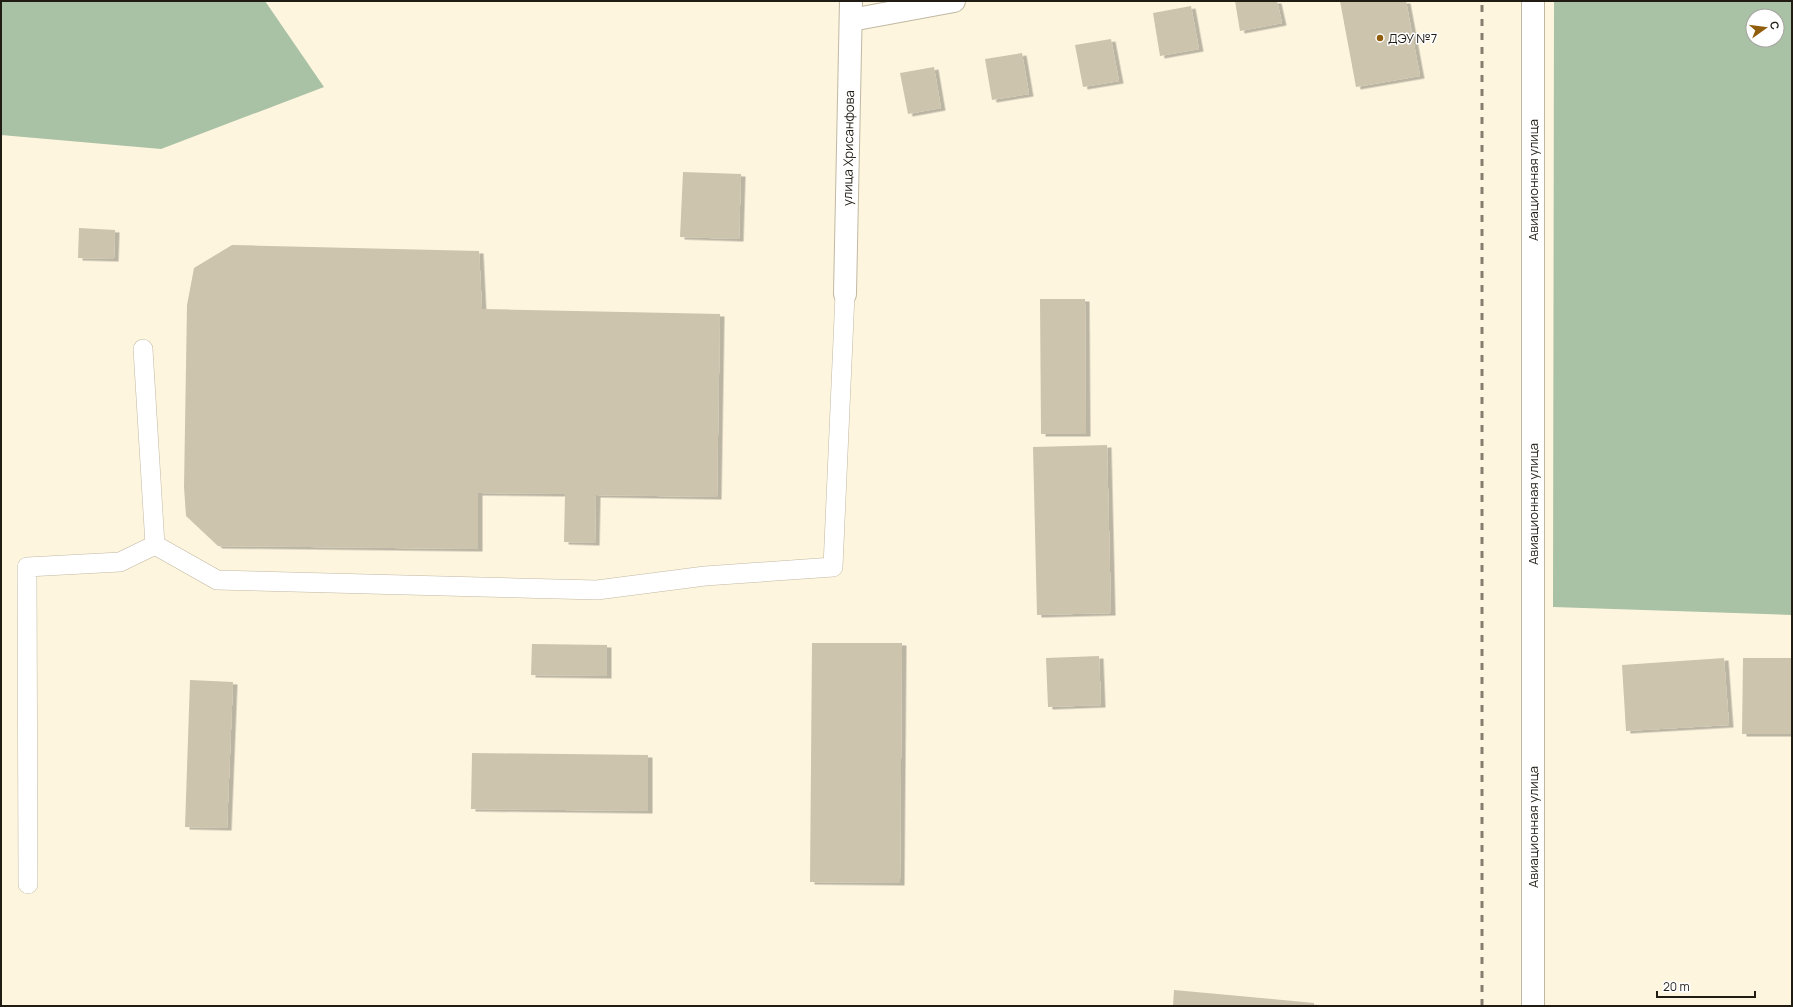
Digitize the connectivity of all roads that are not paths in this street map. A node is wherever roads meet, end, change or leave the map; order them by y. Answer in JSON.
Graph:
{"nodes":[{"id":1,"x":954,"y":1,"type":"edge"},
{"id":2,"x":1533,"y":1,"type":"edge"},
{"id":3,"x":851,"y":10,"type":"edge"},
{"id":4,"x":845,"y":294,"type":"joint"},
{"id":5,"x":143,"y":349,"type":"dead end"},
{"id":6,"x":155,"y":545,"type":"junction"},
{"id":7,"x":28,"y":884,"type":"dead end"},
{"id":8,"x":1533,"y":1006,"type":"edge"}],
"edges":[{"from":1,"to":3,"type":"street"},
{"from":2,"to":8,"type":"street","name":"Авиационная улица"},
{"from":3,"to":4,"type":"street","name":"улица Хрисанфова"},
{"from":4,"to":6,"type":"lane"},
{"from":5,"to":6,"type":"lane"},
{"from":6,"to":7,"type":"lane"}]}
